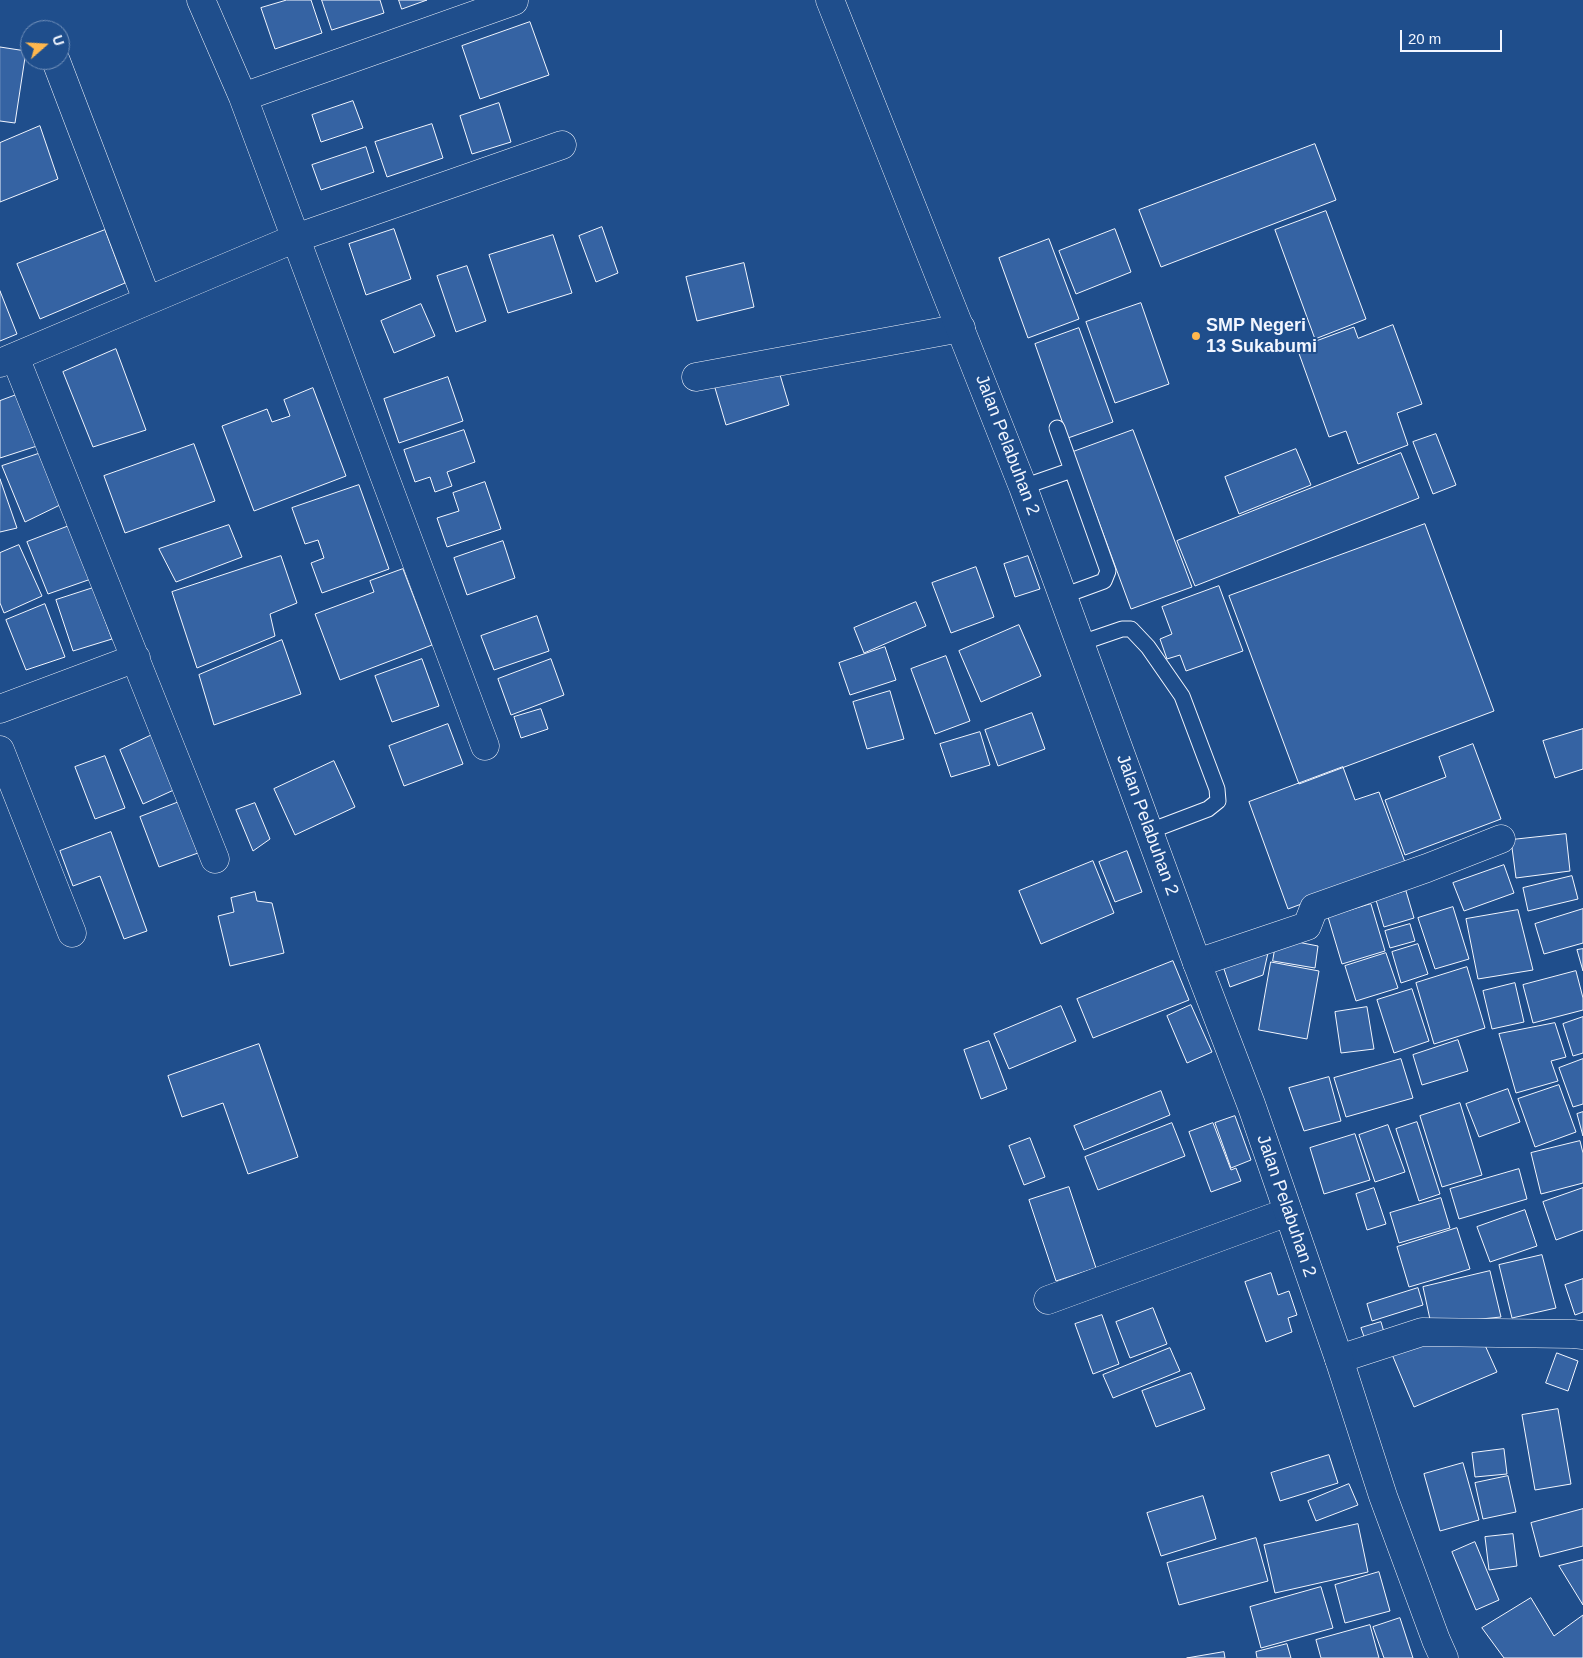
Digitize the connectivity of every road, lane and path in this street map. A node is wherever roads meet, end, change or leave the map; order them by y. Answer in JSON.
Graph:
{"nodes":[{"id":1,"x":201,"y":0,"type":"edge"},
{"id":2,"x":830,"y":0,"type":"edge"},
{"id":3,"x":514,"y":1,"type":"dead end"},
{"id":4,"x":59,"y":70,"type":"edge"},
{"id":5,"x":243,"y":97,"type":"junction"},
{"id":6,"x":562,"y":144,"type":"dead end"},
{"id":7,"x":296,"y":238,"type":"junction"},
{"id":8,"x":147,"y":300,"type":"junction"},
{"id":9,"x":962,"y":328,"type":"junction"},
{"id":10,"x":7,"y":360,"type":"edge"},
{"id":11,"x":696,"y":377,"type":"dead end"},
{"id":12,"x":1057,"y":428,"type":"dead end"},
{"id":13,"x":1072,"y":470,"type":"junction"},
{"id":14,"x":1024,"y":487,"type":"junction"},
{"id":15,"x":1063,"y":596,"type":"junction"},
{"id":16,"x":1081,"y":643,"type":"junction"},
{"id":17,"x":136,"y":658,"type":"junction"},
{"id":18,"x":0,"y":709,"type":"edge"},
{"id":19,"x":485,"y":746,"type":"dead end"},
{"id":20,"x":0,"y":750,"type":"edge"},
{"id":21,"x":1150,"y":831,"type":"junction"},
{"id":22,"x":1501,"y":840,"type":"dead end"},
{"id":23,"x":215,"y":859,"type":"dead end"},
{"id":24,"x":72,"y":933,"type":"dead end"},
{"id":25,"x":1197,"y":963,"type":"junction"},
{"id":26,"x":1288,"y":1212,"type":"junction"},
{"id":27,"x":1048,"y":1300,"type":"dead end"},
{"id":28,"x":1578,"y":1335,"type":"edge"},
{"id":29,"x":1339,"y":1359,"type":"junction"},
{"id":30,"x":1444,"y":1658,"type":"edge"}],
"edges":[{"from":1,"to":5,"type":"street"},
{"from":2,"to":9,"type":"street","name":"Jalan Pelabuhan 2"},
{"from":3,"to":5,"type":"street"},
{"from":4,"to":8,"type":"street"},
{"from":5,"to":7,"type":"street"},
{"from":6,"to":7,"type":"street"},
{"from":7,"to":8,"type":"street"},
{"from":7,"to":19,"type":"street"},
{"from":8,"to":10,"type":"street"},
{"from":9,"to":11,"type":"street"},
{"from":9,"to":14,"type":"street","name":"Jalan Pelabuhan 2"},
{"from":10,"to":17,"type":"street"},
{"from":12,"to":13,"type":"lane"},
{"from":13,"to":14,"type":"lane"},
{"from":13,"to":15,"type":"lane"},
{"from":14,"to":15,"type":"street","name":"Jalan Pelabuhan 2"},
{"from":15,"to":16,"type":"street","name":"Jalan Pelabuhan 2"},
{"from":16,"to":21,"type":"street","name":"Jalan Pelabuhan 2"},
{"from":16,"to":21,"type":"lane"},
{"from":17,"to":18,"type":"street"},
{"from":17,"to":23,"type":"street"},
{"from":20,"to":24,"type":"street"},
{"from":21,"to":25,"type":"street","name":"Jalan Pelabuhan 2"},
{"from":22,"to":25,"type":"street"},
{"from":25,"to":26,"type":"street","name":"Jalan Pelabuhan 2"},
{"from":26,"to":27,"type":"street"},
{"from":26,"to":29,"type":"street","name":"Jalan Pelabuhan 2"},
{"from":28,"to":29,"type":"street"},
{"from":29,"to":30,"type":"street","name":"Jalan Pelabuhan 2"}]}
